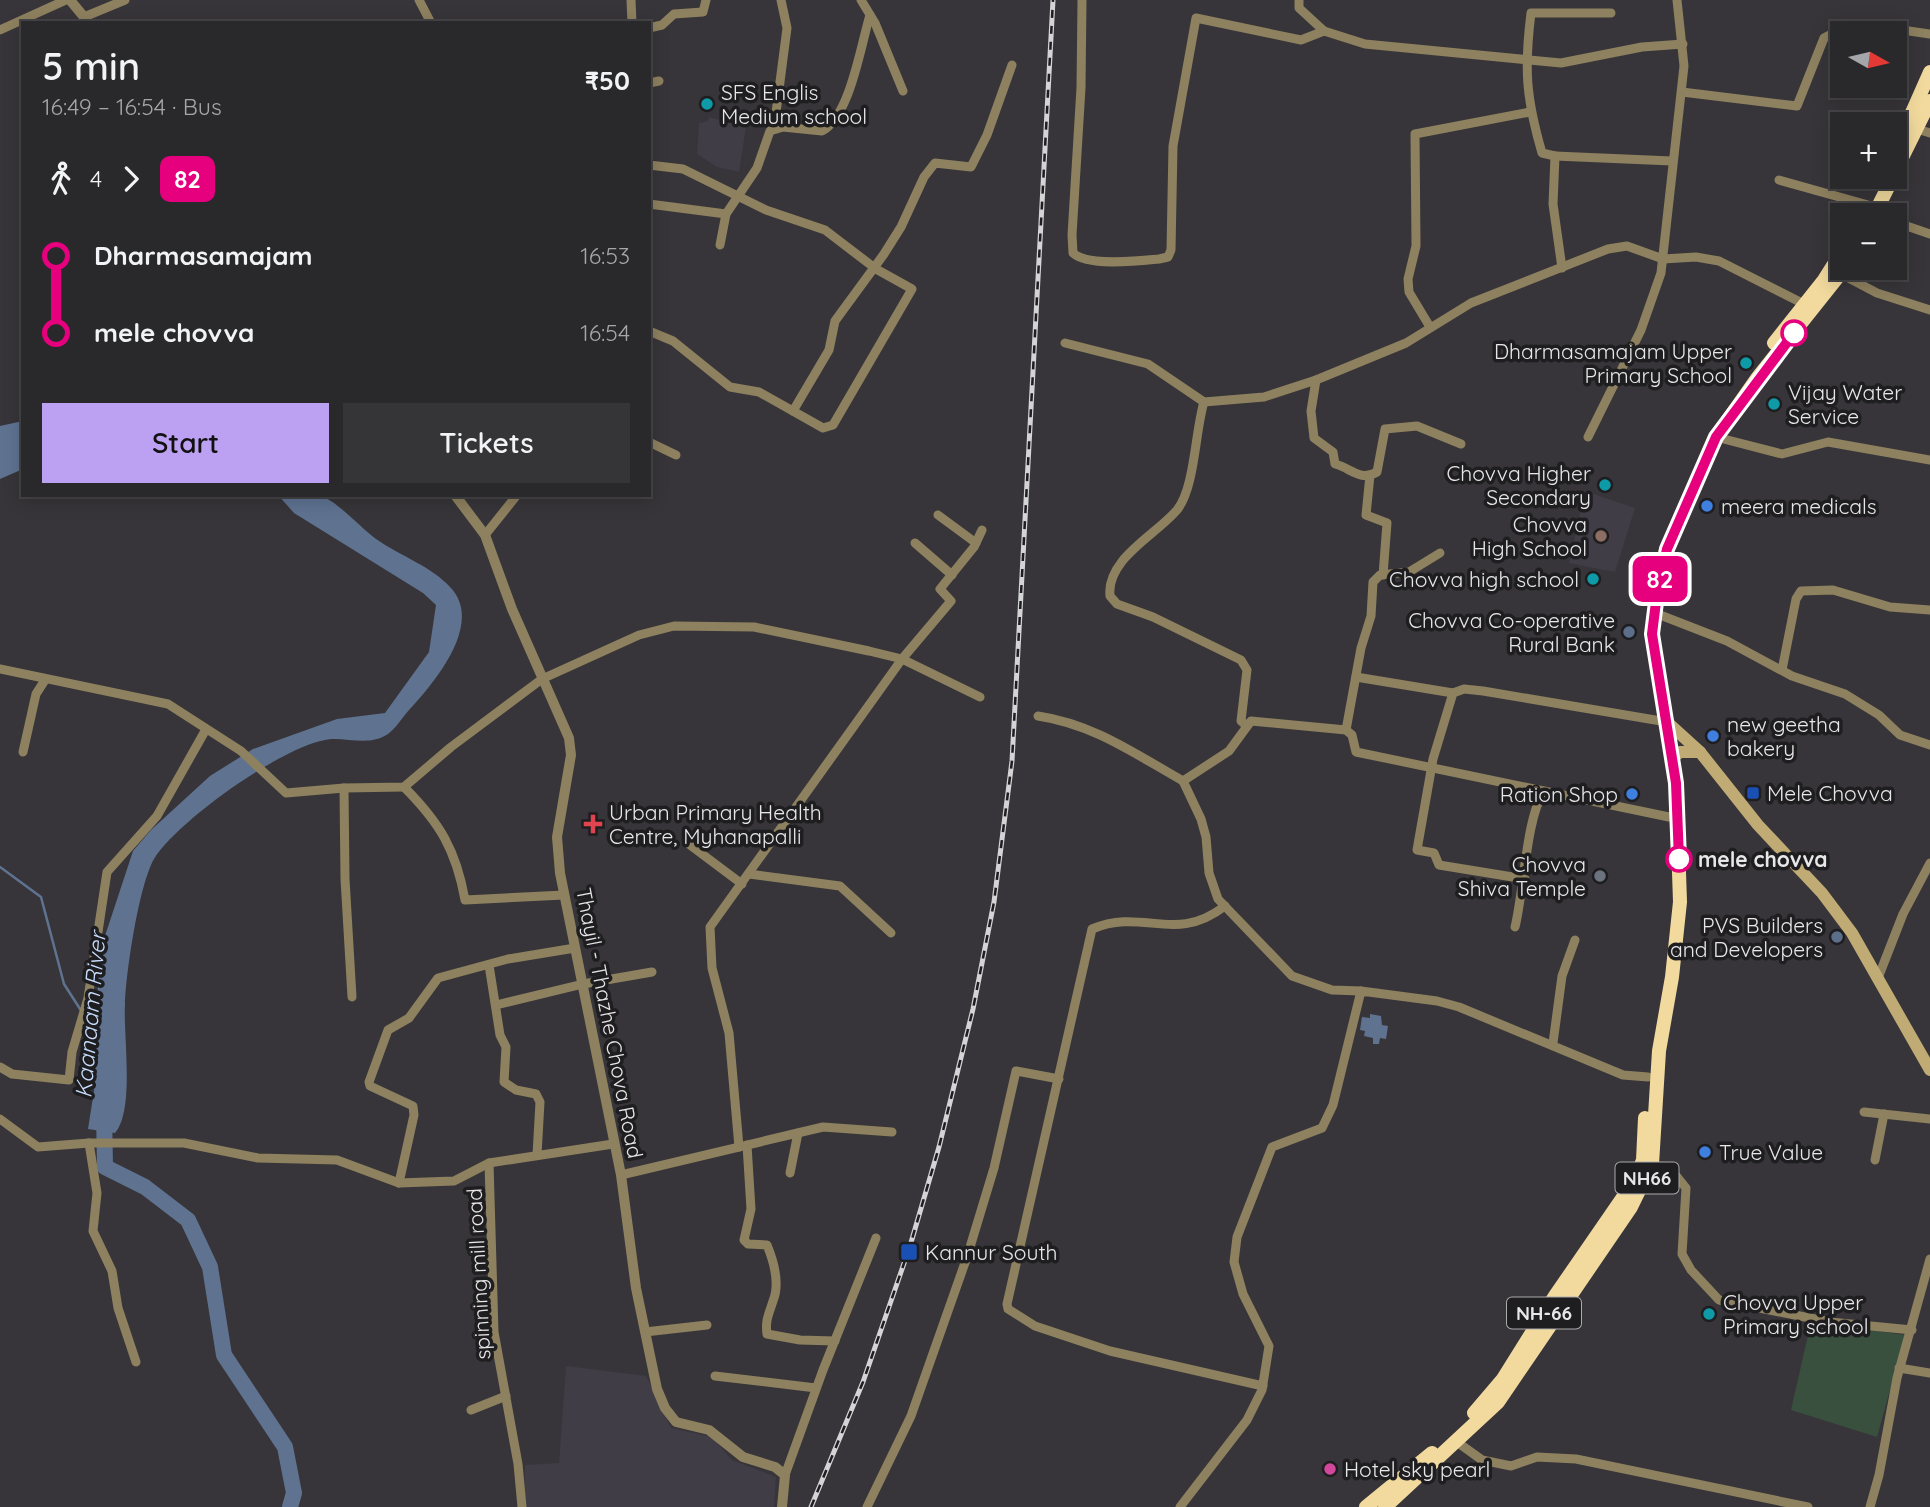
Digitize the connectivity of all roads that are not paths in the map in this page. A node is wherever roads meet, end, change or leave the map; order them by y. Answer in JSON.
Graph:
{"nodes":[{"id":1,"x":68,"y":0,"type":"edge"},
{"id":2,"x":125,"y":0,"type":"edge"},
{"id":3,"x":419,"y":0,"type":"edge"},
{"id":4,"x":631,"y":0,"type":"edge"},
{"id":5,"x":706,"y":0,"type":"edge"},
{"id":6,"x":781,"y":0,"type":"edge"},
{"id":7,"x":861,"y":0,"type":"edge"},
{"id":8,"x":1083,"y":0,"type":"edge"},
{"id":9,"x":1299,"y":0,"type":"edge"},
{"id":10,"x":1677,"y":0,"type":"edge"},
{"id":11,"x":1611,"y":13,"type":"dead end"},
{"id":12,"x":870,"y":15,"type":"junction"},
{"id":13,"x":86,"y":20,"type":"edge"},
{"id":14,"x":430,"y":21,"type":"edge"},
{"id":15,"x":632,"y":21,"type":"edge"},
{"id":16,"x":651,"y":28,"type":"edge"},
{"id":17,"x":0,"y":30,"type":"edge"},
{"id":18,"x":1324,"y":31,"type":"junction"},
{"id":19,"x":1930,"y":34,"type":"edge"},
{"id":20,"x":1683,"y":44,"type":"junction"},
{"id":21,"x":1525,"y":61,"type":"junction"},
{"id":22,"x":1012,"y":65,"type":"dead end"},
{"id":23,"x":1930,"y":72,"type":"edge"},
{"id":24,"x":903,"y":92,"type":"dead end"},
{"id":25,"x":1682,"y":92,"type":"junction"},
{"id":26,"x":1930,"y":101,"type":"edge"},
{"id":27,"x":1530,"y":112,"type":"junction"},
{"id":28,"x":1907,"y":125,"type":"edge"},
{"id":29,"x":774,"y":128,"type":"junction"},
{"id":30,"x":1924,"y":131,"type":"edge"},
{"id":31,"x":1555,"y":156,"type":"junction"},
{"id":32,"x":1907,"y":156,"type":"edge"},
{"id":33,"x":1672,"y":161,"type":"junction"},
{"id":34,"x":651,"y":165,"type":"edge"},
{"id":35,"x":1779,"y":180,"type":"dead end"},
{"id":36,"x":737,"y":196,"type":"junction"},
{"id":37,"x":1843,"y":203,"type":"edge"},
{"id":38,"x":651,"y":204,"type":"edge"},
{"id":39,"x":726,"y":214,"type":"junction"},
{"id":40,"x":1907,"y":226,"type":"edge"},
{"id":41,"x":1930,"y":234,"type":"edge"},
{"id":42,"x":720,"y":245,"type":"dead end"},
{"id":43,"x":1663,"y":259,"type":"junction"},
{"id":44,"x":873,"y":267,"type":"junction"},
{"id":45,"x":1562,"y":268,"type":"junction"},
{"id":46,"x":1830,"y":272,"type":"edge"},
{"id":47,"x":1834,"y":280,"type":"edge"},
{"id":48,"x":1857,"y":280,"type":"edge"},
{"id":49,"x":1809,"y":307,"type":"junction"},
{"id":50,"x":1930,"y":310,"type":"edge"},
{"id":51,"x":1430,"y":327,"type":"junction"},
{"id":52,"x":651,"y":332,"type":"edge"},
{"id":53,"x":1065,"y":343,"type":"dead end"},
{"id":54,"x":1316,"y":380,"type":"junction"},
{"id":55,"x":1204,"y":402,"type":"junction"},
{"id":56,"x":793,"y":411,"type":"junction"},
{"id":57,"x":1588,"y":437,"type":"dead end"},
{"id":58,"x":1716,"y":437,"type":"junction"},
{"id":59,"x":651,"y":443,"type":"edge"},
{"id":60,"x":1461,"y":444,"type":"dead end"},
{"id":61,"x":676,"y":456,"type":"dead end"},
{"id":62,"x":1930,"y":460,"type":"edge"},
{"id":63,"x":1370,"y":475,"type":"junction"},
{"id":64,"x":456,"y":497,"type":"edge"},
{"id":65,"x":515,"y":497,"type":"edge"},
{"id":66,"x":938,"y":515,"type":"dead end"},
{"id":67,"x":982,"y":530,"type":"dead end"},
{"id":68,"x":485,"y":535,"type":"junction"},
{"id":69,"x":915,"y":543,"type":"dead end"},
{"id":70,"x":976,"y":543,"type":"junction"},
{"id":71,"x":1667,"y":549,"type":"junction"},
{"id":72,"x":1440,"y":553,"type":"dead end"},
{"id":73,"x":952,"y":575,"type":"junction"},
{"id":74,"x":1383,"y":575,"type":"junction"},
{"id":75,"x":1930,"y":610,"type":"edge"},
{"id":76,"x":1655,"y":613,"type":"junction"},
{"id":77,"x":902,"y":659,"type":"junction"},
{"id":78,"x":0,"y":668,"type":"edge"},
{"id":79,"x":1782,"y":670,"type":"junction"},
{"id":80,"x":1356,"y":677,"type":"junction"},
{"id":81,"x":542,"y":679,"type":"junction"},
{"id":82,"x":45,"y":680,"type":"junction"},
{"id":83,"x":1453,"y":693,"type":"junction"},
{"id":84,"x":980,"y":697,"type":"dead end"},
{"id":85,"x":1038,"y":716,"type":"dead end"},
{"id":86,"x":1667,"y":722,"type":"junction"},
{"id":87,"x":1247,"y":726,"type":"junction"},
{"id":88,"x":1346,"y":730,"type":"junction"},
{"id":89,"x":205,"y":731,"type":"junction"},
{"id":90,"x":1930,"y":745,"type":"edge"},
{"id":91,"x":23,"y":752,"type":"dead end"},
{"id":92,"x":1700,"y":752,"type":"junction"},
{"id":93,"x":1671,"y":759,"type":"junction"},
{"id":94,"x":1432,"y":768,"type":"junction"},
{"id":95,"x":1183,"y":780,"type":"junction"},
{"id":96,"x":404,"y":787,"type":"junction"},
{"id":97,"x":344,"y":788,"type":"junction"},
{"id":98,"x":1544,"y":791,"type":"junction"},
{"id":99,"x":1674,"y":818,"type":"junction"},
{"id":100,"x":690,"y":845,"type":"dead end"},
{"id":101,"x":1929,"y":869,"type":"edge"},
{"id":102,"x":749,"y":874,"type":"junction"},
{"id":103,"x":1525,"y":879,"type":"junction"},
{"id":104,"x":742,"y":884,"type":"junction"},
{"id":105,"x":564,"y":895,"type":"junction"},
{"id":106,"x":1225,"y":906,"type":"junction"},
{"id":107,"x":1515,"y":927,"type":"dead end"},
{"id":108,"x":891,"y":933,"type":"dead end"},
{"id":109,"x":1575,"y":940,"type":"dead end"},
{"id":110,"x":575,"y":948,"type":"junction"},
{"id":111,"x":489,"y":965,"type":"junction"},
{"id":112,"x":652,"y":972,"type":"dead end"},
{"id":113,"x":1878,"y":978,"type":"junction"},
{"id":114,"x":583,"y":984,"type":"junction"},
{"id":115,"x":1360,"y":991,"type":"junction"},
{"id":116,"x":352,"y":997,"type":"dead end"},
{"id":117,"x":496,"y":1005,"type":"junction"},
{"id":118,"x":1553,"y":1043,"type":"junction"},
{"id":119,"x":0,"y":1067,"type":"edge"},
{"id":120,"x":1930,"y":1070,"type":"edge"},
{"id":121,"x":1652,"y":1077,"type":"junction"},
{"id":122,"x":1059,"y":1079,"type":"junction"},
{"id":123,"x":1864,"y":1112,"type":"dead end"},
{"id":124,"x":1884,"y":1114,"type":"junction"},
{"id":125,"x":0,"y":1119,"type":"edge"},
{"id":126,"x":1930,"y":1119,"type":"edge"},
{"id":127,"x":892,"y":1132,"type":"dead end"},
{"id":128,"x":798,"y":1133,"type":"junction"},
{"id":129,"x":89,"y":1143,"type":"junction"},
{"id":130,"x":613,"y":1144,"type":"junction"},
{"id":131,"x":743,"y":1146,"type":"junction"},
{"id":132,"x":537,"y":1155,"type":"junction"},
{"id":133,"x":1875,"y":1160,"type":"dead end"},
{"id":134,"x":489,"y":1163,"type":"junction"},
{"id":135,"x":1652,"y":1164,"type":"junction"},
{"id":136,"x":790,"y":1173,"type":"dead end"},
{"id":137,"x":621,"y":1175,"type":"junction"},
{"id":138,"x":399,"y":1183,"type":"junction"},
{"id":139,"x":876,"y":1238,"type":"dead end"},
{"id":140,"x":1930,"y":1259,"type":"edge"},
{"id":141,"x":708,"y":1325,"type":"dead end"},
{"id":142,"x":1912,"y":1330,"type":"junction"},
{"id":143,"x":645,"y":1332,"type":"junction"},
{"id":144,"x":835,"y":1340,"type":"junction"},
{"id":145,"x":136,"y":1362,"type":"dead end"},
{"id":146,"x":1899,"y":1368,"type":"junction"},
{"id":147,"x":1930,"y":1373,"type":"edge"},
{"id":148,"x":715,"y":1376,"type":"dead end"},
{"id":149,"x":1263,"y":1386,"type":"junction"},
{"id":150,"x":816,"y":1388,"type":"junction"},
{"id":151,"x":506,"y":1396,"type":"junction"},
{"id":152,"x":471,"y":1410,"type":"dead end"},
{"id":153,"x":1457,"y":1442,"type":"junction"},
{"id":154,"x":785,"y":1475,"type":"junction"},
{"id":155,"x":522,"y":1507,"type":"edge"},
{"id":156,"x":782,"y":1507,"type":"edge"},
{"id":157,"x":867,"y":1507,"type":"edge"},
{"id":158,"x":1180,"y":1507,"type":"edge"},
{"id":159,"x":1366,"y":1507,"type":"edge"},
{"id":160,"x":1385,"y":1507,"type":"edge"},
{"id":161,"x":1808,"y":1507,"type":"edge"},
{"id":162,"x":1870,"y":1507,"type":"edge"}],
"edges":[{"from":1,"to":13,"type":"street"},
{"from":1,"to":17,"type":"street"},
{"from":2,"to":13,"type":"street"},
{"from":3,"to":14,"type":"street"},
{"from":4,"to":15,"type":"street"},
{"from":5,"to":16,"type":"street"},
{"from":6,"to":29,"type":"street"},
{"from":7,"to":12,"type":"street"},
{"from":8,"to":18,"type":"street"},
{"from":9,"to":18,"type":"street"},
{"from":10,"to":20,"type":"street"},
{"from":11,"to":21,"type":"street"},
{"from":12,"to":24,"type":"street"},
{"from":12,"to":29,"type":"street"},
{"from":18,"to":21,"type":"street"},
{"from":19,"to":25,"type":"street"},
{"from":20,"to":21,"type":"street"},
{"from":20,"to":25,"type":"street"},
{"from":21,"to":27,"type":"street"},
{"from":22,"to":44,"type":"street"},
{"from":23,"to":28,"type":"highway"},
{"from":25,"to":33,"type":"street"},
{"from":26,"to":30,"type":"highway"},
{"from":27,"to":31,"type":"street"},
{"from":27,"to":51,"type":"street"},
{"from":29,"to":36,"type":"street"},
{"from":30,"to":32,"type":"highway"},
{"from":31,"to":33,"type":"street"},
{"from":31,"to":45,"type":"street"},
{"from":33,"to":43,"type":"street"},
{"from":34,"to":36,"type":"street"},
{"from":35,"to":37,"type":"street"},
{"from":36,"to":39,"type":"street"},
{"from":36,"to":44,"type":"street"},
{"from":38,"to":39,"type":"street"},
{"from":39,"to":42,"type":"street"},
{"from":40,"to":41,"type":"street"},
{"from":43,"to":45,"type":"street"},
{"from":43,"to":49,"type":"street"},
{"from":43,"to":57,"type":"street"},
{"from":44,"to":56,"type":"street"},
{"from":44,"to":56,"type":"street"},
{"from":45,"to":51,"type":"street"},
{"from":46,"to":49,"type":"highway","number":"NH66"},
{"from":47,"to":49,"type":"highway","number":"NH66"},
{"from":48,"to":50,"type":"street"},
{"from":49,"to":58,"type":"highway","number":"NH66"},
{"from":49,"to":71,"type":"highway","number":"NH66"},
{"from":51,"to":54,"type":"street"},
{"from":52,"to":56,"type":"street"},
{"from":53,"to":55,"type":"street"},
{"from":54,"to":55,"type":"street"},
{"from":54,"to":63,"type":"street"},
{"from":55,"to":87,"type":"street"},
{"from":58,"to":62,"type":"street"},
{"from":58,"to":71,"type":"highway","number":"NH66"},
{"from":59,"to":61,"type":"street"},
{"from":60,"to":63,"type":"street"},
{"from":63,"to":74,"type":"street"},
{"from":64,"to":68,"type":"street","name":"Thayil - Thazhe Chova Road"},
{"from":65,"to":68,"type":"street"},
{"from":66,"to":70,"type":"street"},
{"from":67,"to":70,"type":"street"},
{"from":68,"to":81,"type":"street","name":"Thayil - Thazhe Chova Road"},
{"from":69,"to":73,"type":"street"},
{"from":70,"to":73,"type":"street"},
{"from":71,"to":76,"type":"highway","number":"NH66"},
{"from":72,"to":74,"type":"street"},
{"from":73,"to":77,"type":"street"},
{"from":74,"to":80,"type":"street"},
{"from":75,"to":79,"type":"street"},
{"from":76,"to":79,"type":"street"},
{"from":76,"to":86,"type":"highway","number":"NH66"},
{"from":77,"to":81,"type":"street"},
{"from":77,"to":84,"type":"street"},
{"from":77,"to":102,"type":"street"},
{"from":78,"to":82,"type":"street"},
{"from":79,"to":90,"type":"street"},
{"from":80,"to":83,"type":"street"},
{"from":80,"to":88,"type":"street"},
{"from":81,"to":96,"type":"street"},
{"from":81,"to":105,"type":"street","name":"Thayil - Thazhe Chova Road"},
{"from":82,"to":89,"type":"street"},
{"from":82,"to":91,"type":"street"},
{"from":83,"to":86,"type":"street"},
{"from":83,"to":94,"type":"street"},
{"from":85,"to":95,"type":"street"},
{"from":86,"to":92,"type":"main road"},
{"from":86,"to":93,"type":"highway","number":"NH66"},
{"from":87,"to":88,"type":"street"},
{"from":87,"to":95,"type":"street"},
{"from":88,"to":94,"type":"street"},
{"from":89,"to":97,"type":"street"},
{"from":89,"to":119,"type":"street"},
{"from":92,"to":93,"type":"main road"},
{"from":92,"to":113,"type":"main road"},
{"from":93,"to":99,"type":"highway","number":"NH66"},
{"from":94,"to":98,"type":"street"},
{"from":94,"to":103,"type":"street"},
{"from":95,"to":106,"type":"street"},
{"from":96,"to":97,"type":"street"},
{"from":96,"to":105,"type":"street"},
{"from":97,"to":116,"type":"street"},
{"from":98,"to":99,"type":"street"},
{"from":98,"to":103,"type":"street"},
{"from":99,"to":121,"type":"highway","number":"NH66"},
{"from":100,"to":104,"type":"street"},
{"from":101,"to":113,"type":"street"},
{"from":102,"to":104,"type":"street"},
{"from":102,"to":108,"type":"street"},
{"from":103,"to":107,"type":"street"},
{"from":104,"to":131,"type":"street"},
{"from":105,"to":110,"type":"street","name":"Thayil - Thazhe Chova Road"},
{"from":106,"to":115,"type":"street"},
{"from":106,"to":122,"type":"street"},
{"from":109,"to":118,"type":"street"},
{"from":110,"to":111,"type":"street"},
{"from":110,"to":114,"type":"street","name":"Thayil - Thazhe Chova Road"},
{"from":111,"to":117,"type":"street"},
{"from":111,"to":138,"type":"street"},
{"from":112,"to":114,"type":"street"},
{"from":113,"to":120,"type":"main road"},
{"from":114,"to":117,"type":"street"},
{"from":114,"to":130,"type":"street","name":"Thayil - Thazhe Chova Road"},
{"from":115,"to":118,"type":"street"},
{"from":115,"to":149,"type":"street"},
{"from":117,"to":132,"type":"street"},
{"from":118,"to":121,"type":"street"},
{"from":121,"to":135,"type":"highway","number":"NH66"},
{"from":121,"to":159,"type":"highway","number":"NH-66"},
{"from":122,"to":149,"type":"street"},
{"from":122,"to":157,"type":"street"},
{"from":123,"to":124,"type":"street"},
{"from":124,"to":126,"type":"street"},
{"from":124,"to":133,"type":"street"},
{"from":125,"to":129,"type":"street"},
{"from":127,"to":128,"type":"street"},
{"from":128,"to":131,"type":"street"},
{"from":128,"to":136,"type":"street"},
{"from":129,"to":138,"type":"street"},
{"from":129,"to":145,"type":"street"},
{"from":130,"to":132,"type":"street"},
{"from":130,"to":137,"type":"street","name":"Thayil - Thazhe Chova Road"},
{"from":131,"to":137,"type":"street"},
{"from":131,"to":144,"type":"street"},
{"from":132,"to":134,"type":"street"},
{"from":134,"to":138,"type":"street"},
{"from":134,"to":151,"type":"street","name":"spinning mill road"},
{"from":135,"to":142,"type":"street"},
{"from":135,"to":153,"type":"highway","number":"NH66"},
{"from":137,"to":143,"type":"street","name":"Thayil - Thazhe Chova Road"},
{"from":139,"to":144,"type":"street"},
{"from":140,"to":142,"type":"street"},
{"from":141,"to":143,"type":"street"},
{"from":142,"to":146,"type":"street"},
{"from":143,"to":154,"type":"street","name":"Thayil - Thazhe Chova Road"},
{"from":144,"to":150,"type":"street"},
{"from":146,"to":147,"type":"street"},
{"from":146,"to":162,"type":"street"},
{"from":148,"to":150,"type":"street"},
{"from":149,"to":158,"type":"street"},
{"from":150,"to":154,"type":"street"},
{"from":151,"to":152,"type":"street"},
{"from":151,"to":155,"type":"street","name":"spinning mill road"},
{"from":153,"to":160,"type":"highway","number":"NH66"},
{"from":153,"to":161,"type":"street"},
{"from":154,"to":156,"type":"street"}]}
